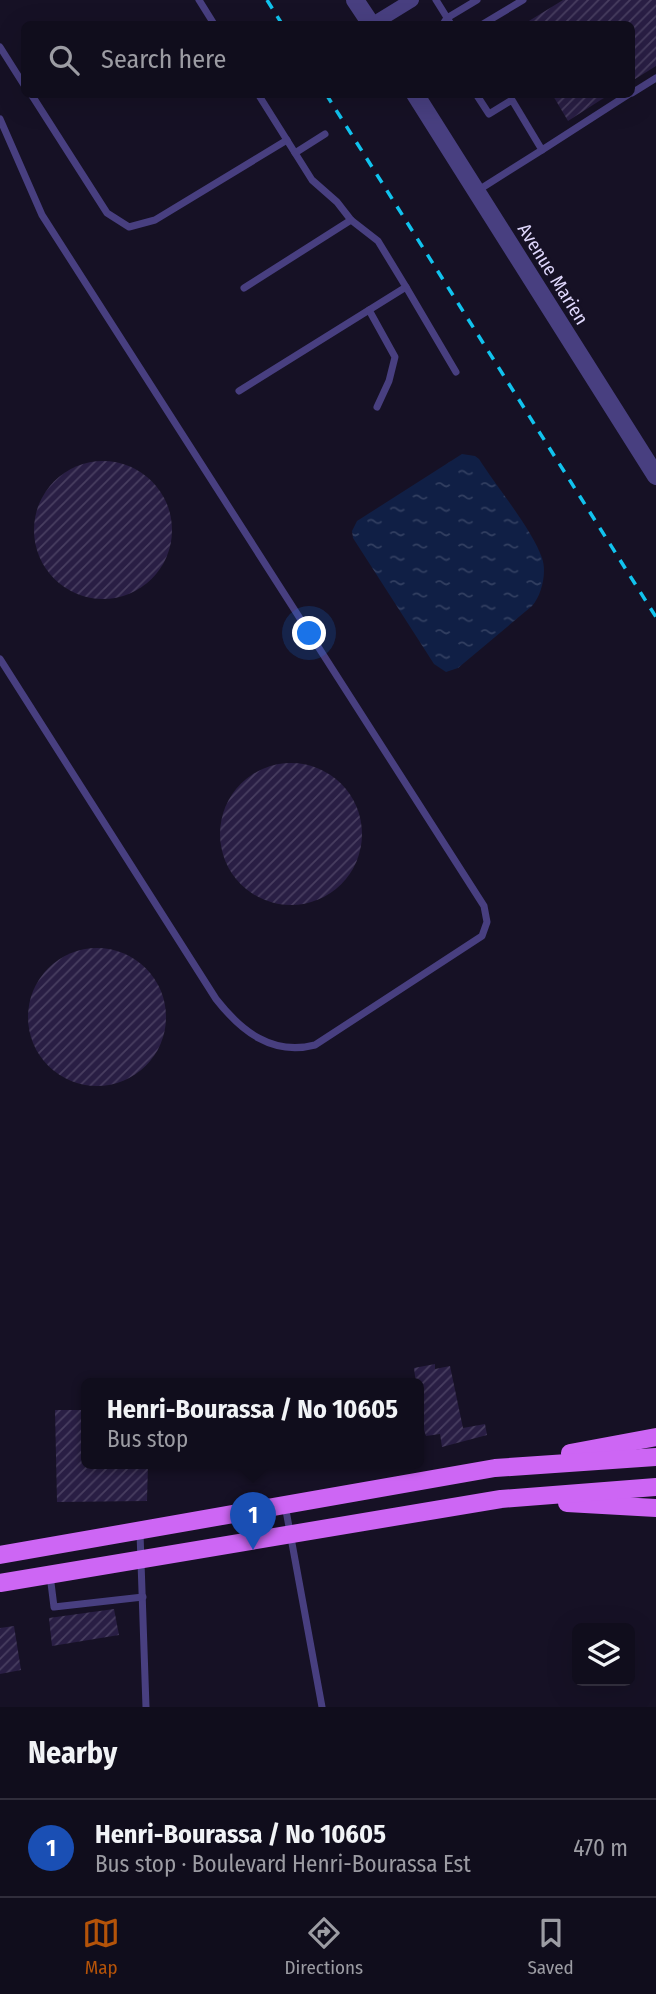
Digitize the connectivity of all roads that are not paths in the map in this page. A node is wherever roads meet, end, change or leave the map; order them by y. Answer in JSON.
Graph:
{"nodes":[{"id":1,"x":199,"y":0,"type":"edge"},
{"id":2,"x":355,"y":0,"type":"edge"},
{"id":3,"x":412,"y":0,"type":"edge"},
{"id":4,"x":436,"y":0,"type":"edge"},
{"id":5,"x":477,"y":0,"type":"edge"},
{"id":6,"x":523,"y":0,"type":"edge"},
{"id":7,"x":212,"y":21,"type":"edge"},
{"id":8,"x":370,"y":21,"type":"edge"},
{"id":9,"x":377,"y":21,"type":"edge"},
{"id":10,"x":446,"y":21,"type":"edge"},
{"id":11,"x":448,"y":21,"type":"edge"},
{"id":12,"x":488,"y":21,"type":"edge"},
{"id":13,"x":0,"y":47,"type":"edge"},
{"id":14,"x":656,"y":78,"type":"edge"},
{"id":15,"x":21,"y":80,"type":"edge"},
{"id":16,"x":635,"y":91,"type":"edge"},
{"id":17,"x":34,"y":98,"type":"edge"},
{"id":18,"x":261,"y":98,"type":"edge"},
{"id":19,"x":417,"y":98,"type":"edge"},
{"id":20,"x":479,"y":98,"type":"edge"},
{"id":21,"x":625,"y":98,"type":"edge"},
{"id":22,"x":0,"y":119,"type":"edge"},
{"id":23,"x":325,"y":134,"type":"dead end"},
{"id":24,"x":287,"y":140,"type":"junction"},
{"id":25,"x":542,"y":150,"type":"junction"},
{"id":26,"x":295,"y":153,"type":"junction"},
{"id":27,"x":476,"y":192,"type":"junction"},
{"id":28,"x":351,"y":220,"type":"junction"},
{"id":29,"x":406,"y":287,"type":"junction"},
{"id":30,"x":244,"y":288,"type":"dead end"},
{"id":31,"x":369,"y":310,"type":"junction"},
{"id":32,"x":456,"y":372,"type":"dead end"},
{"id":33,"x":239,"y":391,"type":"dead end"},
{"id":34,"x":377,"y":408,"type":"dead end"},
{"id":35,"x":656,"y":476,"type":"edge"},
{"id":36,"x":0,"y":659,"type":"edge"},
{"id":37,"x":656,"y":1437,"type":"edge"},
{"id":38,"x":656,"y":1457,"type":"edge"},
{"id":39,"x":495,"y":1468,"type":"junction"},
{"id":40,"x":656,"y":1487,"type":"edge"},
{"id":41,"x":501,"y":1499,"type":"junction"},
{"id":42,"x":285,"y":1505,"type":"junction"},
{"id":43,"x":656,"y":1508,"type":"edge"},
{"id":44,"x":140,"y":1531,"type":"junction"},
{"id":45,"x":291,"y":1537,"type":"junction"},
{"id":46,"x":0,"y":1555,"type":"edge"},
{"id":47,"x":142,"y":1559,"type":"junction"},
{"id":48,"x":50,"y":1575,"type":"junction"},
{"id":49,"x":0,"y":1583,"type":"edge"},
{"id":50,"x":143,"y":1597,"type":"junction"},
{"id":51,"x":146,"y":1707,"type":"edge"},
{"id":52,"x":322,"y":1707,"type":"edge"}],
"edges":[{"from":1,"to":7,"type":"lane"},
{"from":2,"to":8,"type":"street"},
{"from":3,"to":9,"type":"street"},
{"from":4,"to":10,"type":"lane"},
{"from":5,"to":11,"type":"lane"},
{"from":6,"to":12,"type":"lane"},
{"from":13,"to":15,"type":"lane"},
{"from":14,"to":16,"type":"lane"},
{"from":17,"to":24,"type":"lane"},
{"from":18,"to":24,"type":"lane"},
{"from":19,"to":27,"type":"street","name":"Avenue Marien"},
{"from":20,"to":25,"type":"lane"},
{"from":21,"to":25,"type":"lane"},
{"from":22,"to":36,"type":"lane"},
{"from":23,"to":26,"type":"lane"},
{"from":24,"to":26,"type":"lane"},
{"from":25,"to":27,"type":"lane"},
{"from":26,"to":28,"type":"lane"},
{"from":27,"to":35,"type":"street","name":"Avenue Marien"},
{"from":28,"to":29,"type":"lane"},
{"from":28,"to":30,"type":"lane"},
{"from":29,"to":31,"type":"lane"},
{"from":29,"to":32,"type":"lane"},
{"from":31,"to":33,"type":"lane"},
{"from":31,"to":34,"type":"lane"},
{"from":37,"to":39,"type":"main road"},
{"from":38,"to":39,"type":"main road"},
{"from":39,"to":42,"type":"main road"},
{"from":40,"to":41,"type":"main road"},
{"from":41,"to":43,"type":"main road"},
{"from":41,"to":45,"type":"main road"},
{"from":42,"to":44,"type":"main road"},
{"from":42,"to":45,"type":"lane"},
{"from":44,"to":46,"type":"main road"},
{"from":44,"to":47,"type":"lane"},
{"from":45,"to":47,"type":"main road"},
{"from":45,"to":52,"type":"lane"},
{"from":47,"to":48,"type":"main road"},
{"from":47,"to":50,"type":"lane"},
{"from":48,"to":49,"type":"main road"},
{"from":48,"to":50,"type":"lane"},
{"from":50,"to":51,"type":"lane"}]}
